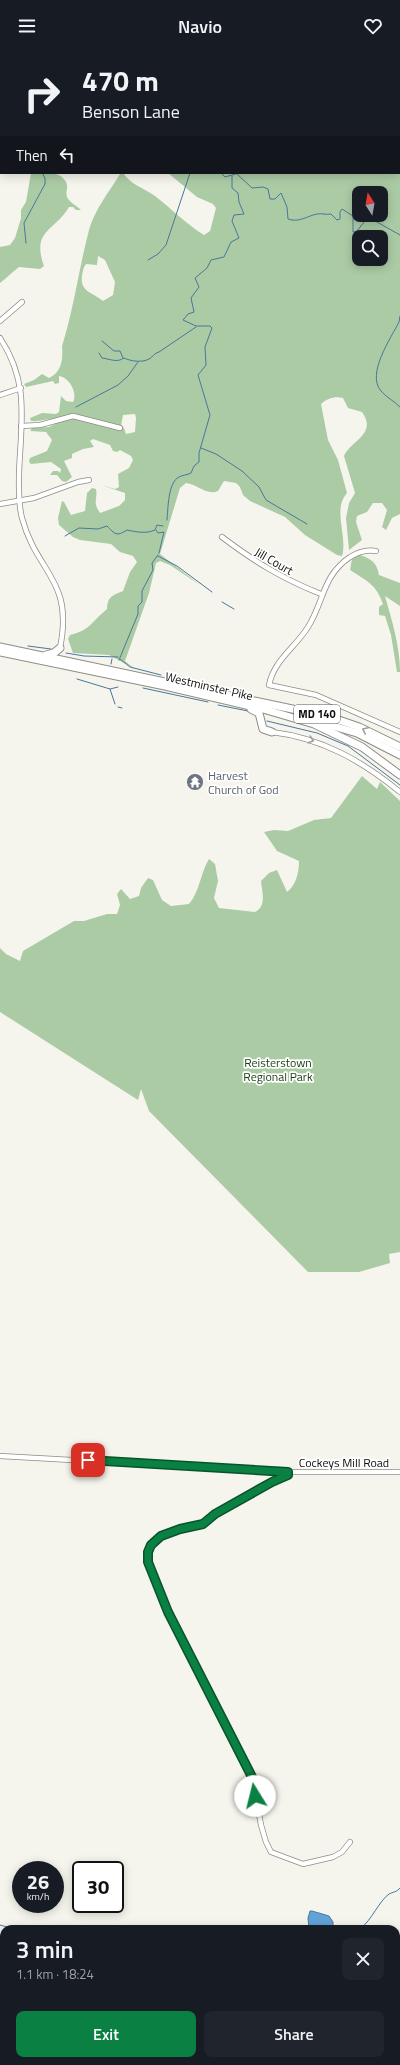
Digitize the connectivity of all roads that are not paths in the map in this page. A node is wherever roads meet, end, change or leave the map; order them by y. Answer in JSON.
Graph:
{"nodes":[{"id":1,"x":22,"y":302,"type":"dead end"},
{"id":2,"x":0,"y":321,"type":"edge"},
{"id":3,"x":0,"y":338,"type":"edge"},
{"id":4,"x":21,"y":388,"type":"junction"},
{"id":5,"x":0,"y":395,"type":"edge"},
{"id":6,"x":21,"y":426,"type":"junction"},
{"id":7,"x":120,"y":428,"type":"dead end"},
{"id":8,"x":89,"y":480,"type":"dead end"},
{"id":9,"x":19,"y":501,"type":"junction"},
{"id":10,"x":0,"y":504,"type":"edge"},
{"id":11,"x":222,"y":537,"type":"dead end"},
{"id":12,"x":376,"y":551,"type":"dead end"},
{"id":13,"x":321,"y":594,"type":"junction"},
{"id":14,"x":0,"y":647,"type":"edge"},
{"id":15,"x":60,"y":648,"type":"junction"},
{"id":16,"x":0,"y":652,"type":"edge"},
{"id":17,"x":43,"y":656,"type":"junction"},
{"id":18,"x":71,"y":661,"type":"junction"},
{"id":19,"x":244,"y":705,"type":"junction"},
{"id":20,"x":263,"y":709,"type":"junction"},
{"id":21,"x":272,"y":732,"type":"joint"},
{"id":22,"x":400,"y":732,"type":"edge"},
{"id":23,"x":400,"y":747,"type":"edge"},
{"id":24,"x":400,"y":754,"type":"edge"},
{"id":25,"x":400,"y":775,"type":"edge"},
{"id":26,"x":400,"y":792,"type":"edge"},
{"id":27,"x":0,"y":1456,"type":"edge"},
{"id":28,"x":288,"y":1472,"type":"junction"},
{"id":29,"x":400,"y":1472,"type":"edge"},
{"id":30,"x":350,"y":1842,"type":"dead end"}],
"edges":[{"from":1,"to":2,"type":"street"},
{"from":3,"to":4,"type":"street"},
{"from":4,"to":5,"type":"street"},
{"from":4,"to":6,"type":"street"},
{"from":6,"to":7,"type":"street"},
{"from":6,"to":9,"type":"street"},
{"from":8,"to":9,"type":"street"},
{"from":9,"to":10,"type":"street"},
{"from":9,"to":15,"type":"street"},
{"from":11,"to":13,"type":"street","name":"Jill Court"},
{"from":12,"to":13,"type":"street"},
{"from":13,"to":22,"type":"street"},
{"from":14,"to":17,"type":"highway","name":"Westminster Pike","number":"MD 140"},
{"from":15,"to":17,"type":"highway"},
{"from":15,"to":18,"type":"highway"},
{"from":16,"to":19,"type":"highway","name":"Westminster Pike","number":"MD 140"},
{"from":17,"to":18,"type":"highway","name":"Westminster Pike","number":"MD 140"},
{"from":23,"to":18,"type":"highway","name":"Westminster Pike","number":"MD 140","one_way":true},
{"from":19,"to":20,"type":"highway","name":"Westminster Pike","number":"MD 140"},
{"from":19,"to":21,"type":"highway"},
{"from":20,"to":24,"type":"highway"},
{"from":20,"to":25,"type":"highway","name":"Westminster Pike","number":"MD 140"},
{"from":21,"to":26,"type":"street","one_way":true},
{"from":27,"to":28,"type":"street","name":"Cockeys Mill Road"},
{"from":28,"to":29,"type":"street","name":"Cockeys Mill Road"},
{"from":28,"to":30,"type":"street"}]}
